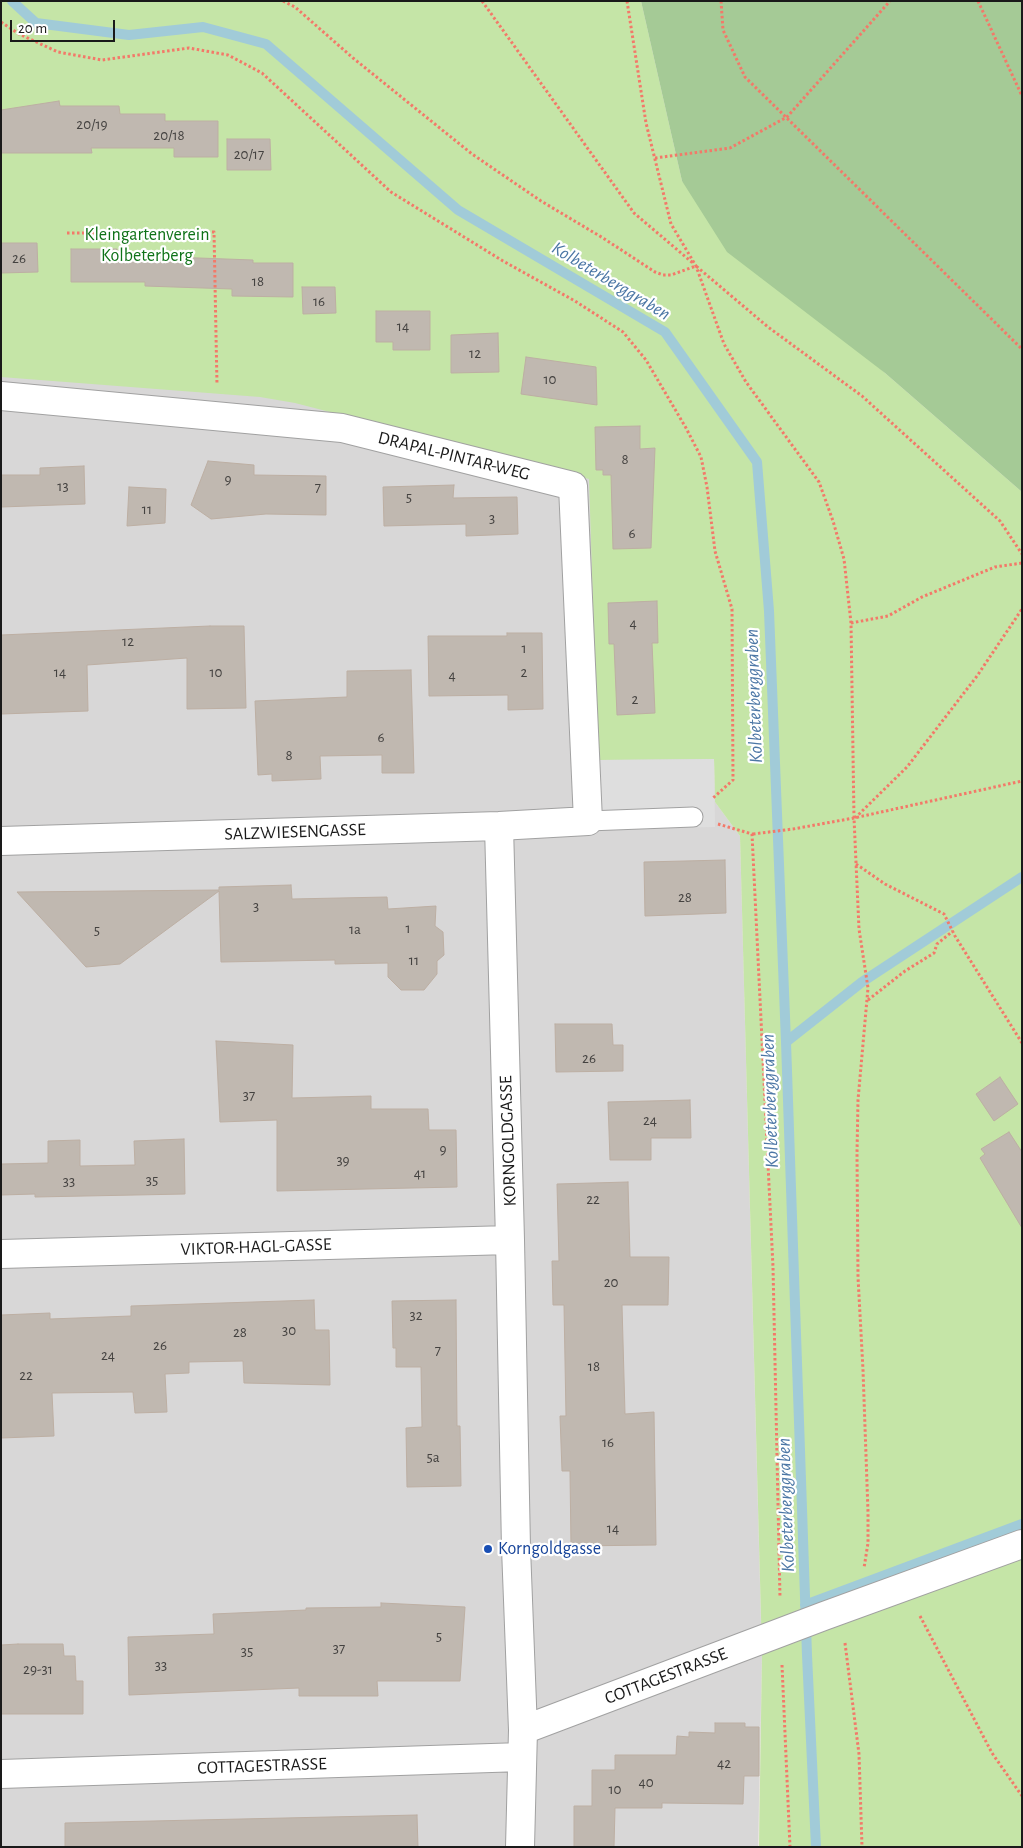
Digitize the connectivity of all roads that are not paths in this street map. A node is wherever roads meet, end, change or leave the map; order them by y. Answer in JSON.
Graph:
{"nodes":[{"id":1,"x":1,"y":396,"type":"edge"},
{"id":2,"x":693,"y":817,"type":"road end"},
{"id":3,"x":588,"y":821,"type":"junction"},
{"id":4,"x":499,"y":826,"type":"junction"},
{"id":5,"x":1,"y":840,"type":"edge"},
{"id":6,"x":510,"y":1240,"type":"junction"},
{"id":7,"x":1,"y":1254,"type":"edge"},
{"id":8,"x":1022,"y":1544,"type":"edge"},
{"id":9,"x":523,"y":1730,"type":"junction"},
{"id":10,"x":522,"y":1758,"type":"junction"},
{"id":11,"x":1,"y":1774,"type":"edge"},
{"id":12,"x":520,"y":1847,"type":"edge"}],
"edges":[{"from":1,"to":3,"type":"street","name":"DRAPAL-PINTAR-WEG"},
{"from":2,"to":3,"type":"lane"},
{"from":3,"to":4,"type":"street","name":"SALZWIESENGASSE"},
{"from":4,"to":5,"type":"street","name":"SALZWIESENGASSE"},
{"from":4,"to":6,"type":"street","name":"KORNGOLDGASSE"},
{"from":6,"to":7,"type":"street","name":"VIKTOR-HAGL-GASSE"},
{"from":6,"to":9,"type":"street","name":"KORNGOLDGASSE"},
{"from":8,"to":9,"type":"street","name":"COTTAGESTRASSE"},
{"from":9,"to":10,"type":"street","name":"KORNGOLDGASSE"},
{"from":10,"to":11,"type":"street","name":"COTTAGESTRASSE"},
{"from":10,"to":12,"type":"street","name":"KORNGOLDGASSE"}]}
